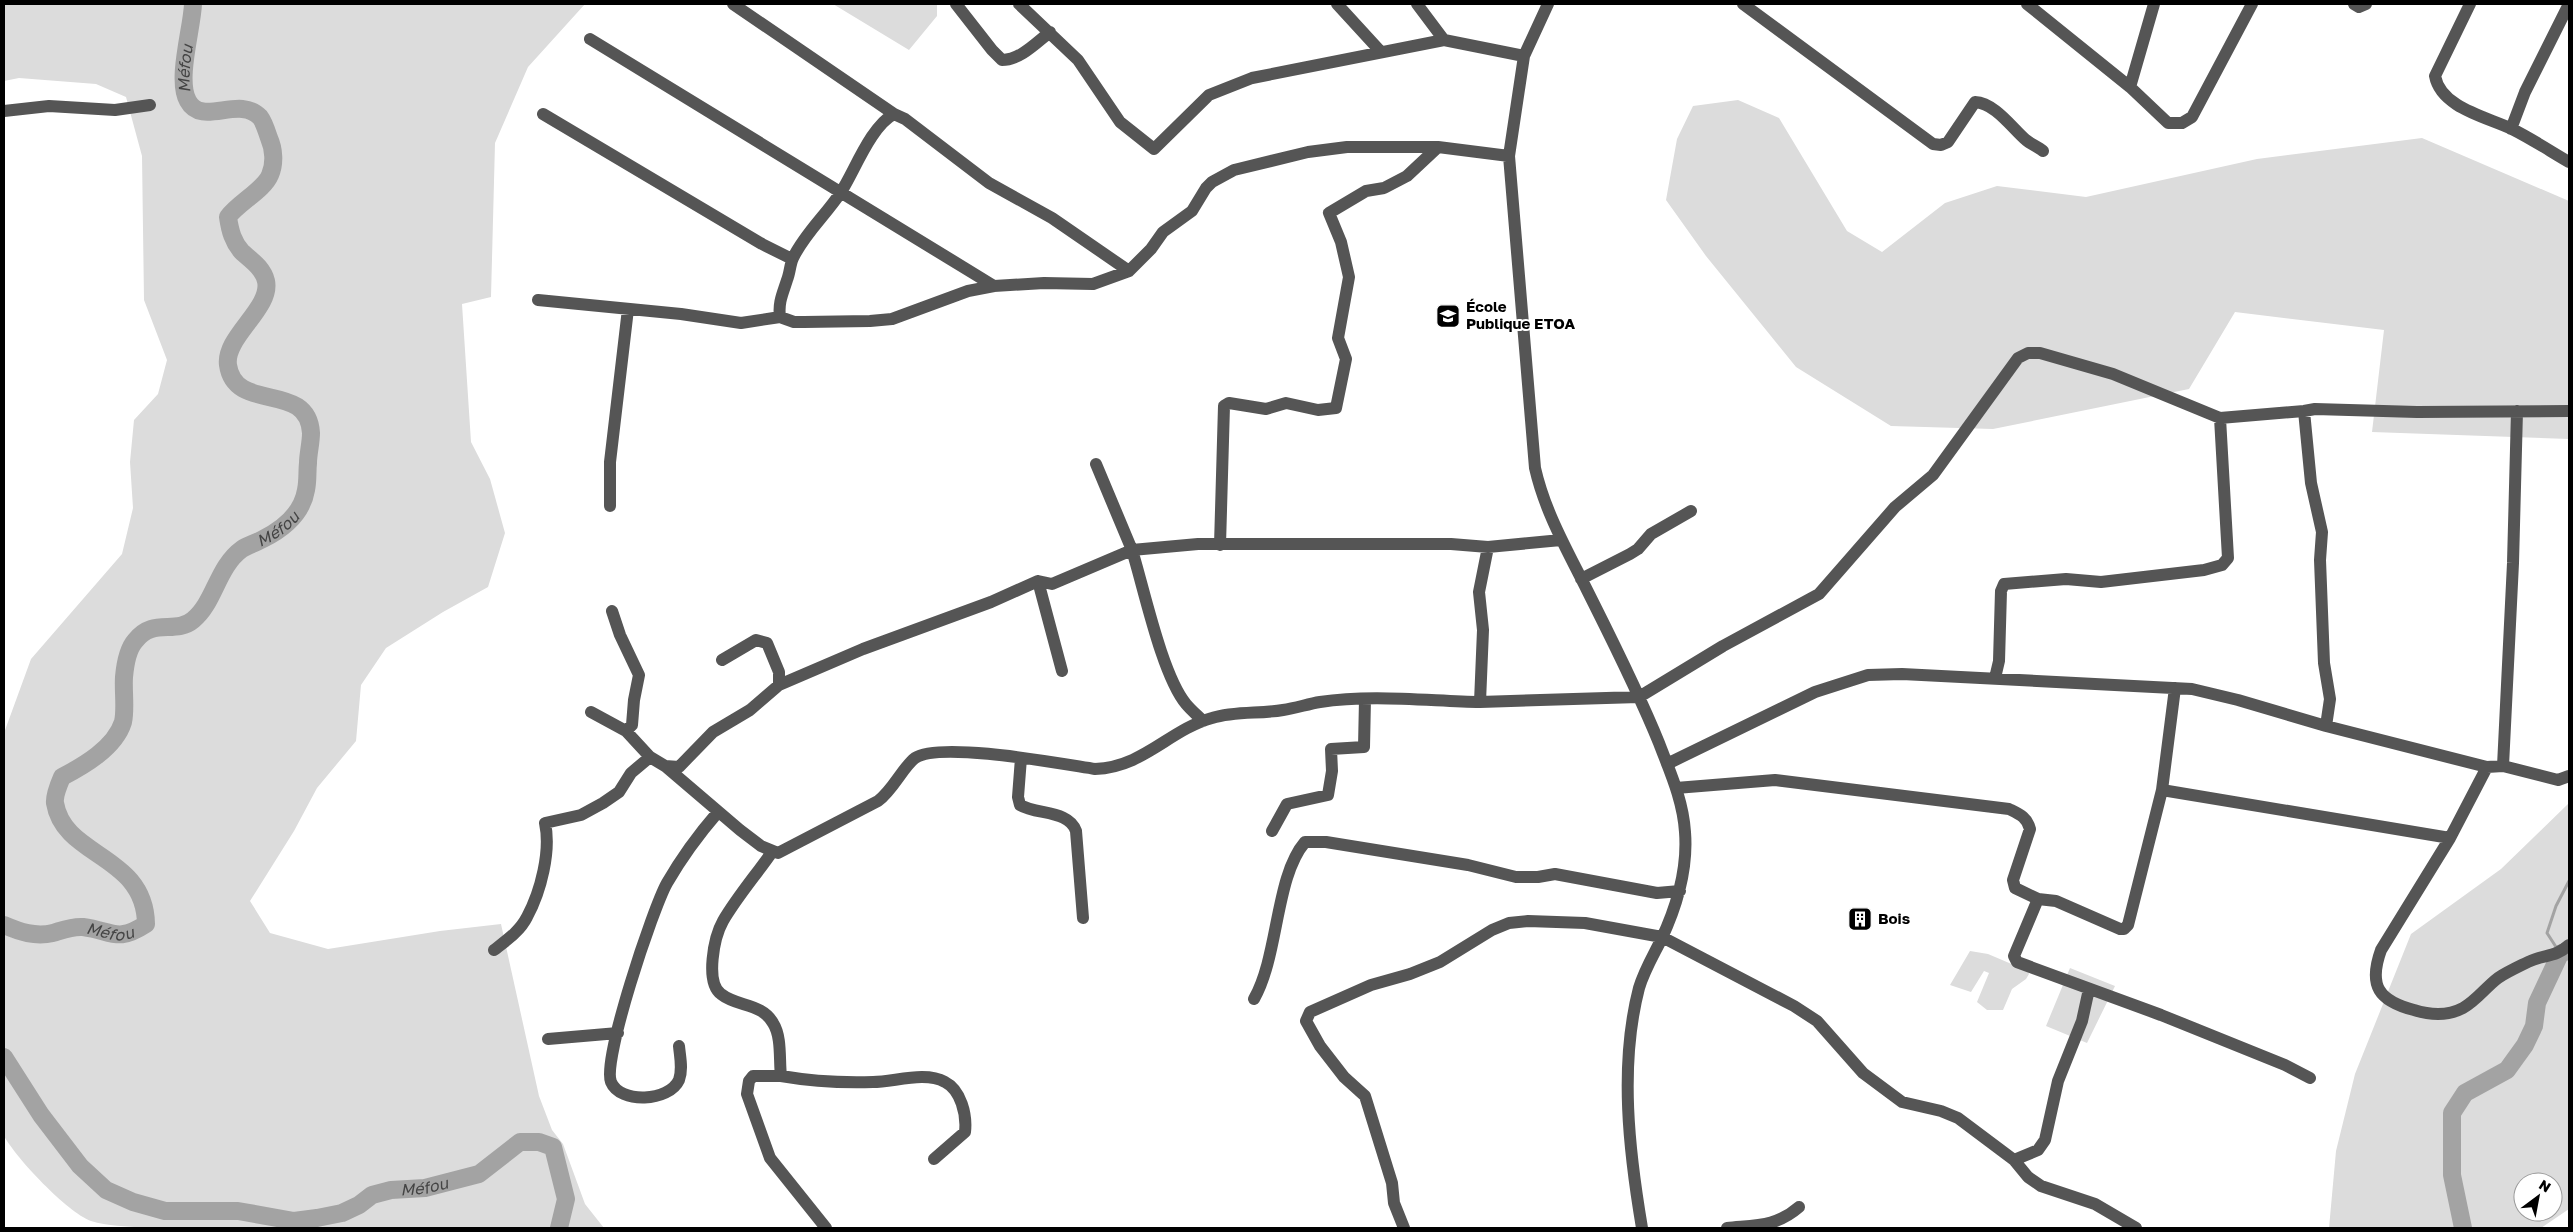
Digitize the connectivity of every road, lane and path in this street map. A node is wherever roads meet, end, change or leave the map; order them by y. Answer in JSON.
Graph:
{"nodes":[{"id":1,"x":733,"y":4,"type":"edge"},
{"id":2,"x":956,"y":4,"type":"edge"},
{"id":3,"x":1019,"y":4,"type":"edge"},
{"id":4,"x":1337,"y":4,"type":"edge"},
{"id":5,"x":1417,"y":4,"type":"edge"},
{"id":6,"x":1548,"y":4,"type":"edge"},
{"id":7,"x":1743,"y":4,"type":"edge"},
{"id":8,"x":2027,"y":4,"type":"edge"},
{"id":9,"x":2154,"y":4,"type":"edge"},
{"id":10,"x":2252,"y":4,"type":"edge"},
{"id":11,"x":2354,"y":4,"type":"edge"},
{"id":12,"x":2366,"y":4,"type":"edge"},
{"id":13,"x":2470,"y":4,"type":"edge"},
{"id":14,"x":2569,"y":4,"type":"edge"},
{"id":15,"x":1050,"y":32,"type":"junction"},
{"id":16,"x":590,"y":39,"type":"dead end"},
{"id":17,"x":1444,"y":40,"type":"junction"},
{"id":18,"x":1381,"y":52,"type":"junction"},
{"id":19,"x":1524,"y":56,"type":"junction"},
{"id":20,"x":2130,"y":87,"type":"junction"},
{"id":21,"x":150,"y":105,"type":"dead end"},
{"id":22,"x":4,"y":111,"type":"edge"},
{"id":23,"x":543,"y":114,"type":"dead end"},
{"id":24,"x":894,"y":114,"type":"junction"},
{"id":25,"x":2511,"y":129,"type":"junction"},
{"id":26,"x":1438,"y":147,"type":"junction"},
{"id":27,"x":2043,"y":151,"type":"dead end"},
{"id":28,"x":1509,"y":156,"type":"junction"},
{"id":29,"x":2569,"y":162,"type":"edge"},
{"id":30,"x":840,"y":193,"type":"junction"},
{"id":31,"x":792,"y":258,"type":"junction"},
{"id":32,"x":1130,"y":271,"type":"junction"},
{"id":33,"x":994,"y":286,"type":"junction"},
{"id":34,"x":538,"y":300,"type":"dead end"},
{"id":35,"x":628,"y":309,"type":"junction"},
{"id":36,"x":780,"y":317,"type":"junction"},
{"id":37,"x":2517,"y":411,"type":"junction"},
{"id":38,"x":2569,"y":411,"type":"edge"},
{"id":39,"x":2304,"y":412,"type":"junction"},
{"id":40,"x":2220,"y":418,"type":"junction"},
{"id":41,"x":1096,"y":464,"type":"dead end"},
{"id":42,"x":610,"y":506,"type":"dead end"},
{"id":43,"x":1692,"y":511,"type":"dead end"},
{"id":44,"x":1561,"y":540,"type":"junction"},
{"id":45,"x":1220,"y":545,"type":"junction"},
{"id":46,"x":1488,"y":547,"type":"junction"},
{"id":47,"x":1132,"y":550,"type":"junction"},
{"id":48,"x":1581,"y":579,"type":"junction"},
{"id":49,"x":1038,"y":581,"type":"junction"},
{"id":50,"x":612,"y":610,"type":"dead end"},
{"id":51,"x":722,"y":660,"type":"dead end"},
{"id":52,"x":1062,"y":671,"type":"dead end"},
{"id":53,"x":1995,"y":678,"type":"junction"},
{"id":54,"x":780,"y":685,"type":"junction"},
{"id":55,"x":2175,"y":688,"type":"junction"},
{"id":56,"x":1639,"y":697,"type":"junction"},
{"id":57,"x":1365,"y":699,"type":"junction"},
{"id":58,"x":1480,"y":702,"type":"junction"},
{"id":59,"x":591,"y":712,"type":"dead end"},
{"id":60,"x":1203,"y":721,"type":"junction"},
{"id":61,"x":2326,"y":726,"type":"junction"},
{"id":62,"x":626,"y":731,"type":"junction"},
{"id":63,"x":650,"y":757,"type":"junction"},
{"id":64,"x":1021,"y":758,"type":"junction"},
{"id":65,"x":1667,"y":764,"type":"junction"},
{"id":66,"x":665,"y":766,"type":"junction"},
{"id":67,"x":2503,"y":766,"type":"junction"},
{"id":68,"x":2487,"y":767,"type":"junction"},
{"id":69,"x":2569,"y":776,"type":"edge"},
{"id":70,"x":1676,"y":788,"type":"junction"},
{"id":71,"x":2162,"y":790,"type":"junction"},
{"id":72,"x":718,"y":812,"type":"junction"},
{"id":73,"x":1272,"y":831,"type":"dead end"},
{"id":74,"x":2450,"y":838,"type":"junction"},
{"id":75,"x":772,"y":852,"type":"junction"},
{"id":76,"x":1680,"y":891,"type":"junction"},
{"id":77,"x":2038,"y":899,"type":"junction"},
{"id":78,"x":1082,"y":918,"type":"dead end"},
{"id":79,"x":1662,"y":937,"type":"junction"},
{"id":80,"x":2569,"y":945,"type":"edge"},
{"id":81,"x":494,"y":950,"type":"dead end"},
{"id":82,"x":2089,"y":989,"type":"junction"},
{"id":83,"x":1254,"y":999,"type":"dead end"},
{"id":84,"x":618,"y":1033,"type":"junction"},
{"id":85,"x":548,"y":1039,"type":"dead end"},
{"id":86,"x":678,"y":1046,"type":"dead end"},
{"id":87,"x":781,"y":1076,"type":"junction"},
{"id":88,"x":2310,"y":1078,"type":"dead end"},
{"id":89,"x":934,"y":1159,"type":"dead end"},
{"id":90,"x":2014,"y":1160,"type":"junction"},
{"id":91,"x":1799,"y":1208,"type":"dead end"},
{"id":92,"x":826,"y":1228,"type":"edge"},
{"id":93,"x":1404,"y":1228,"type":"edge"},
{"id":94,"x":1642,"y":1228,"type":"edge"},
{"id":95,"x":1726,"y":1228,"type":"edge"},
{"id":96,"x":2136,"y":1228,"type":"edge"}],
"edges":[{"from":1,"to":24,"type":"street"},
{"from":2,"to":15,"type":"street"},
{"from":3,"to":15,"type":"street"},
{"from":4,"to":18,"type":"street"},
{"from":5,"to":17,"type":"street"},
{"from":6,"to":19,"type":"street"},
{"from":7,"to":27,"type":"street"},
{"from":8,"to":20,"type":"street"},
{"from":9,"to":20,"type":"street"},
{"from":10,"to":20,"type":"street"},
{"from":11,"to":12,"type":"street"},
{"from":13,"to":25,"type":"street"},
{"from":14,"to":25,"type":"street"},
{"from":15,"to":18,"type":"street"},
{"from":16,"to":30,"type":"street"},
{"from":17,"to":18,"type":"street"},
{"from":17,"to":19,"type":"street"},
{"from":19,"to":28,"type":"street"},
{"from":21,"to":22,"type":"street"},
{"from":23,"to":31,"type":"street"},
{"from":24,"to":30,"type":"street"},
{"from":24,"to":32,"type":"street"},
{"from":25,"to":29,"type":"street"},
{"from":26,"to":28,"type":"street"},
{"from":26,"to":32,"type":"street"},
{"from":26,"to":45,"type":"street"},
{"from":28,"to":44,"type":"street"},
{"from":30,"to":31,"type":"street"},
{"from":30,"to":33,"type":"street"},
{"from":31,"to":36,"type":"street"},
{"from":32,"to":33,"type":"street"},
{"from":33,"to":36,"type":"street"},
{"from":34,"to":35,"type":"street"},
{"from":35,"to":36,"type":"street"},
{"from":35,"to":42,"type":"street"},
{"from":37,"to":38,"type":"street"},
{"from":37,"to":39,"type":"street"},
{"from":37,"to":67,"type":"street"},
{"from":39,"to":40,"type":"street"},
{"from":39,"to":61,"type":"street"},
{"from":40,"to":53,"type":"street"},
{"from":40,"to":56,"type":"street"},
{"from":41,"to":47,"type":"street"},
{"from":43,"to":48,"type":"street"},
{"from":44,"to":46,"type":"street"},
{"from":44,"to":48,"type":"street"},
{"from":45,"to":46,"type":"street"},
{"from":45,"to":47,"type":"street"},
{"from":46,"to":58,"type":"street"},
{"from":47,"to":49,"type":"street"},
{"from":47,"to":60,"type":"street"},
{"from":48,"to":56,"type":"street"},
{"from":49,"to":52,"type":"street"},
{"from":49,"to":54,"type":"street"},
{"from":50,"to":62,"type":"street"},
{"from":51,"to":54,"type":"street"},
{"from":53,"to":55,"type":"street"},
{"from":53,"to":65,"type":"street"},
{"from":54,"to":66,"type":"street"},
{"from":55,"to":61,"type":"street"},
{"from":55,"to":71,"type":"street"},
{"from":56,"to":58,"type":"street"},
{"from":56,"to":65,"type":"street"},
{"from":57,"to":58,"type":"street"},
{"from":57,"to":60,"type":"street"},
{"from":57,"to":73,"type":"street"},
{"from":59,"to":62,"type":"street"},
{"from":60,"to":64,"type":"street"},
{"from":61,"to":68,"type":"street"},
{"from":62,"to":63,"type":"street"},
{"from":63,"to":66,"type":"street"},
{"from":63,"to":81,"type":"street"},
{"from":64,"to":75,"type":"street"},
{"from":64,"to":78,"type":"street"},
{"from":65,"to":70,"type":"street"},
{"from":66,"to":72,"type":"street"},
{"from":67,"to":68,"type":"street"},
{"from":67,"to":69,"type":"street"},
{"from":68,"to":74,"type":"street"},
{"from":70,"to":76,"type":"street"},
{"from":70,"to":77,"type":"street"},
{"from":71,"to":74,"type":"street"},
{"from":71,"to":77,"type":"street"},
{"from":72,"to":75,"type":"street"},
{"from":72,"to":84,"type":"street"},
{"from":74,"to":80,"type":"street"},
{"from":75,"to":87,"type":"street"},
{"from":76,"to":79,"type":"street"},
{"from":76,"to":83,"type":"street"},
{"from":77,"to":82,"type":"street"},
{"from":79,"to":90,"type":"street"},
{"from":79,"to":93,"type":"street"},
{"from":79,"to":94,"type":"street"},
{"from":82,"to":88,"type":"street"},
{"from":82,"to":90,"type":"street"},
{"from":84,"to":85,"type":"street"},
{"from":84,"to":86,"type":"street"},
{"from":87,"to":89,"type":"street"},
{"from":87,"to":92,"type":"street"},
{"from":90,"to":96,"type":"street"},
{"from":91,"to":95,"type":"street"}]}
